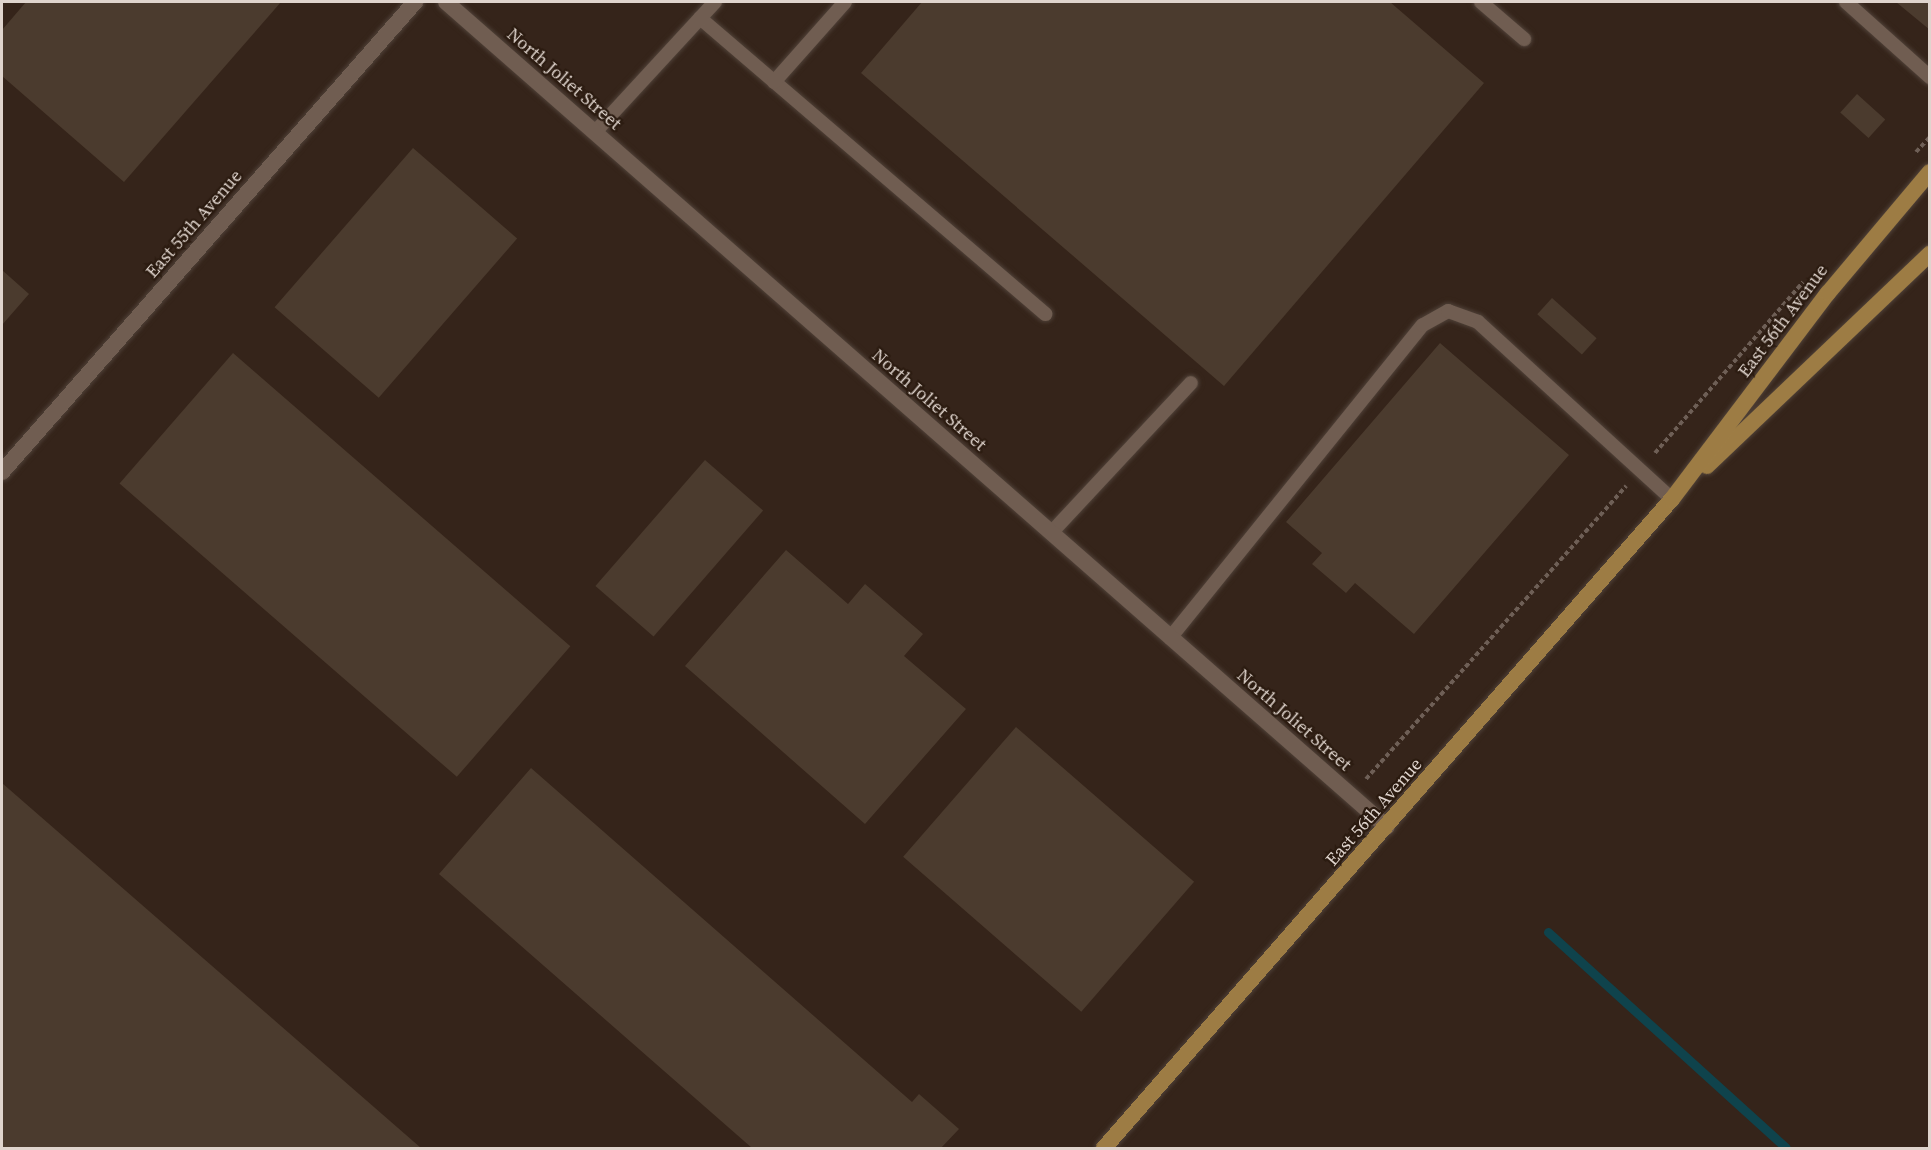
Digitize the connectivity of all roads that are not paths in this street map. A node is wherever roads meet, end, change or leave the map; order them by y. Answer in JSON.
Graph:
{"nodes":[{"id":1,"x":415,"y":2,"type":"edge"},
{"id":2,"x":446,"y":2,"type":"edge"},
{"id":3,"x":715,"y":2,"type":"edge"},
{"id":4,"x":845,"y":2,"type":"edge"},
{"id":5,"x":1481,"y":2,"type":"edge"},
{"id":6,"x":1846,"y":2,"type":"edge"},
{"id":7,"x":700,"y":18,"type":"junction"},
{"id":8,"x":1524,"y":39,"type":"dead end"},
{"id":9,"x":1929,"y":77,"type":"edge"},
{"id":10,"x":774,"y":81,"type":"junction"},
{"id":11,"x":595,"y":132,"type":"junction"},
{"id":12,"x":1929,"y":172,"type":"edge"},
{"id":13,"x":1929,"y":255,"type":"edge"},
{"id":14,"x":1044,"y":314,"type":"dead end"},
{"id":15,"x":1191,"y":383,"type":"dead end"},
{"id":16,"x":2,"y":472,"type":"edge"},
{"id":17,"x":1672,"y":499,"type":"junction"},
{"id":18,"x":1051,"y":533,"type":"junction"},
{"id":19,"x":1170,"y":638,"type":"junction"},
{"id":20,"x":1387,"y":827,"type":"junction"},
{"id":21,"x":1104,"y":1149,"type":"edge"}],
"edges":[{"from":1,"to":16,"type":"street","name":"East 55th Avenue"},
{"from":2,"to":11,"type":"street","name":"North Joliet Street"},
{"from":3,"to":7,"type":"lane"},
{"from":4,"to":10,"type":"lane"},
{"from":5,"to":8,"type":"lane"},
{"from":6,"to":9,"type":"lane"},
{"from":7,"to":10,"type":"lane"},
{"from":7,"to":11,"type":"lane"},
{"from":10,"to":14,"type":"lane"},
{"from":11,"to":18,"type":"street","name":"North Joliet Street"},
{"from":12,"to":17,"type":"main road","name":"East 56th Avenue"},
{"from":13,"to":17,"type":"main road","name":"East 56th Avenue"},
{"from":15,"to":18,"type":"lane"},
{"from":17,"to":19,"type":"lane"},
{"from":17,"to":20,"type":"main road","name":"East 56th Avenue"},
{"from":18,"to":19,"type":"street","name":"North Joliet Street"},
{"from":19,"to":20,"type":"street","name":"North Joliet Street"},
{"from":20,"to":21,"type":"main road","name":"East 56th Avenue"}]}
